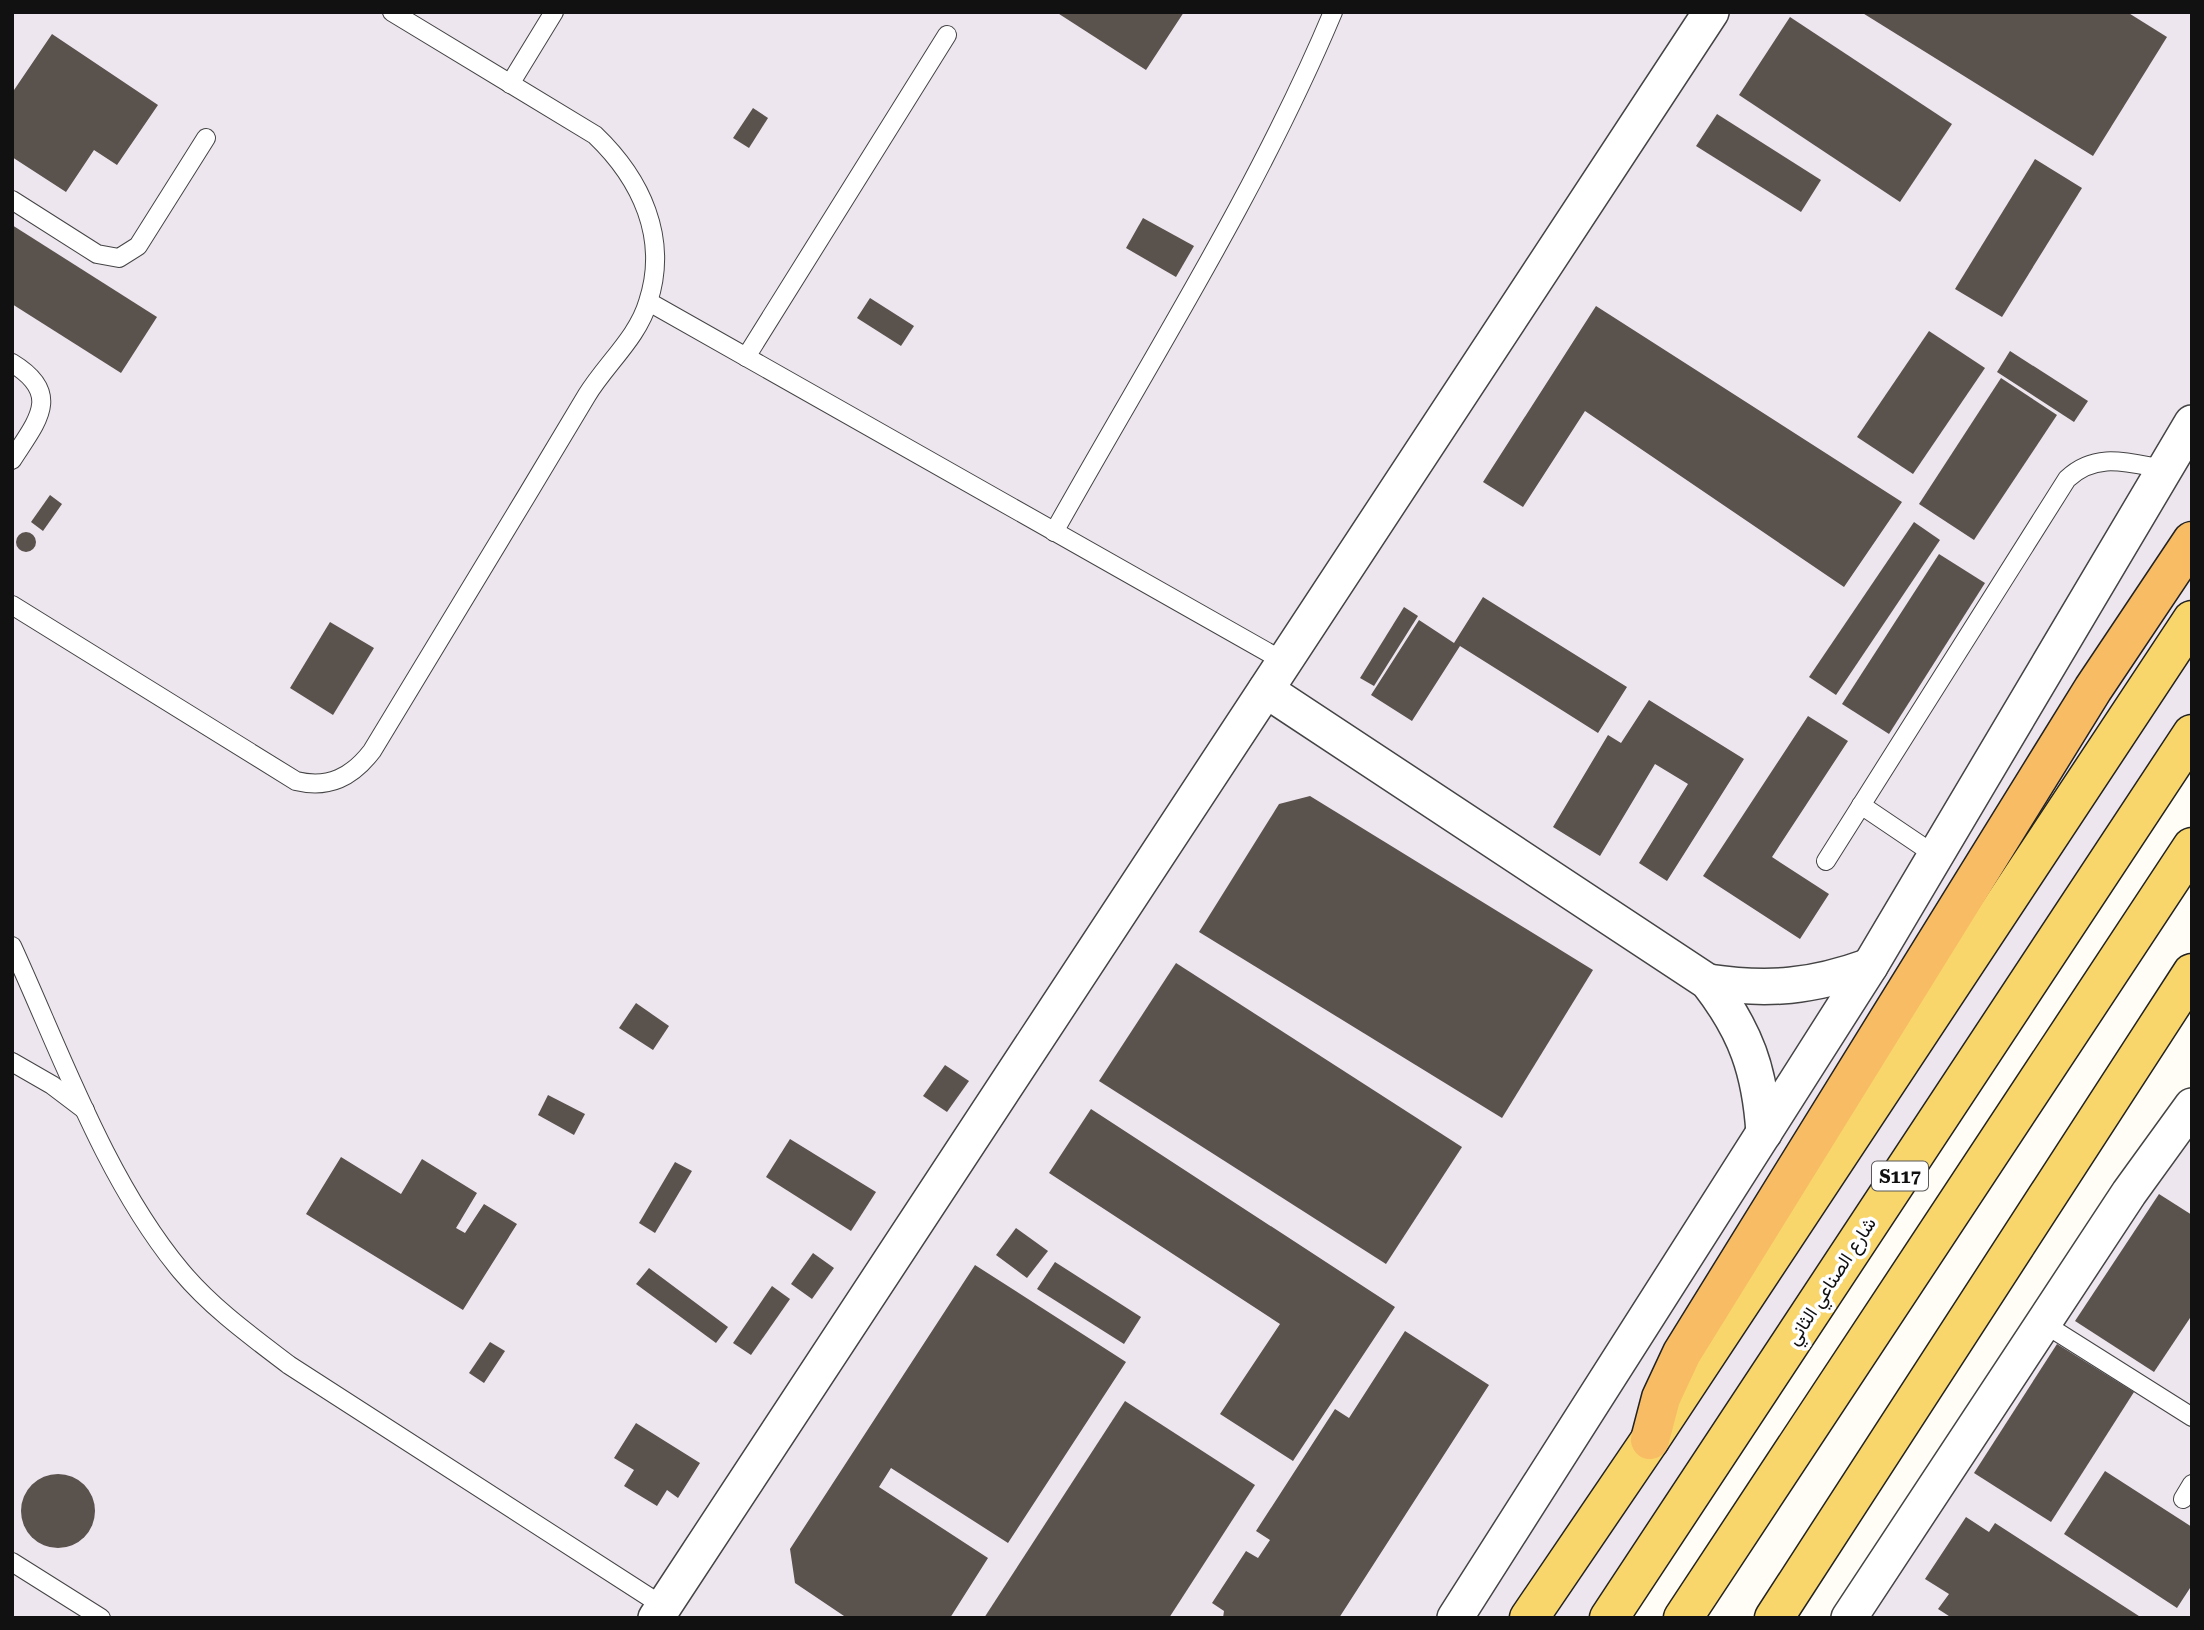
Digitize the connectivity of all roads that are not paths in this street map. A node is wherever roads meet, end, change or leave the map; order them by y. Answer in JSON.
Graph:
{"nodes":[{"id":1,"x":393,"y":12,"type":"edge"},
{"id":2,"x":554,"y":12,"type":"edge"},
{"id":3,"x":1333,"y":12,"type":"edge"},
{"id":4,"x":1712,"y":12,"type":"edge"},
{"id":5,"x":947,"y":35,"type":"dead end"},
{"id":6,"x":510,"y":84,"type":"junction"},
{"id":7,"x":206,"y":138,"type":"dead end"},
{"id":8,"x":12,"y":200,"type":"edge"},
{"id":9,"x":649,"y":302,"type":"junction"},
{"id":10,"x":746,"y":357,"type":"junction"},
{"id":11,"x":12,"y":363,"type":"edge"},
{"id":12,"x":2192,"y":423,"type":"edge"},
{"id":13,"x":12,"y":460,"type":"edge"},
{"id":14,"x":2164,"y":469,"type":"junction"},
{"id":15,"x":1054,"y":531,"type":"junction"},
{"id":16,"x":2192,"y":541,"type":"edge"},
{"id":17,"x":12,"y":605,"type":"edge"},
{"id":18,"x":2192,"y":620,"type":"edge"},
{"id":19,"x":1275,"y":676,"type":"junction"},
{"id":20,"x":2192,"y":734,"type":"edge"},
{"id":21,"x":1861,"y":805,"type":"junction"},
{"id":22,"x":2192,"y":847,"type":"edge"},
{"id":23,"x":1935,"y":855,"type":"junction"},
{"id":24,"x":1826,"y":861,"type":"dead end"},
{"id":25,"x":12,"y":946,"type":"edge"},
{"id":26,"x":1870,"y":966,"type":"junction"},
{"id":27,"x":2192,"y":972,"type":"edge"},
{"id":28,"x":1708,"y":982,"type":"junction"},
{"id":29,"x":12,"y":1062,"type":"edge"},
{"id":30,"x":2192,"y":1107,"type":"edge"},
{"id":31,"x":88,"y":1112,"type":"junction"},
{"id":32,"x":1763,"y":1133,"type":"junction"},
{"id":33,"x":2043,"y":1323,"type":"junction"},
{"id":34,"x":2192,"y":1417,"type":"edge"},
{"id":35,"x":1650,"y":1440,"type":"junction"},
{"id":36,"x":12,"y":1562,"type":"edge"},
{"id":37,"x":666,"y":1614,"type":"edge"},
{"id":38,"x":102,"y":1618,"type":"edge"},
{"id":39,"x":1455,"y":1618,"type":"edge"},
{"id":40,"x":1529,"y":1618,"type":"edge"},
{"id":41,"x":1609,"y":1618,"type":"edge"},
{"id":42,"x":1683,"y":1618,"type":"edge"},
{"id":43,"x":1774,"y":1618,"type":"edge"},
{"id":44,"x":1849,"y":1618,"type":"edge"}],
"edges":[{"from":1,"to":6,"type":"lane"},
{"from":2,"to":6,"type":"lane"},
{"from":3,"to":15,"type":"lane"},
{"from":4,"to":19,"type":"street"},
{"from":5,"to":10,"type":"lane"},
{"from":6,"to":9,"type":"lane"},
{"from":7,"to":8,"type":"lane"},
{"from":9,"to":10,"type":"lane"},
{"from":9,"to":17,"type":"lane"},
{"from":10,"to":15,"type":"lane"},
{"from":11,"to":13,"type":"lane"},
{"from":12,"to":14,"type":"street"},
{"from":14,"to":21,"type":"lane"},
{"from":14,"to":23,"type":"street"},
{"from":15,"to":19,"type":"lane"},
{"from":16,"to":35,"type":"highway"},
{"from":18,"to":35,"type":"main road"},
{"from":19,"to":28,"type":"street"},
{"from":19,"to":37,"type":"street"},
{"from":20,"to":41,"type":"main road","name":"شارع الصناعي الثاني","number":"S117"},
{"from":21,"to":23,"type":"lane"},
{"from":21,"to":24,"type":"lane"},
{"from":22,"to":42,"type":"main road"},
{"from":23,"to":26,"type":"street"},
{"from":25,"to":31,"type":"lane"},
{"from":26,"to":28,"type":"street"},
{"from":26,"to":32,"type":"street"},
{"from":27,"to":43,"type":"main road"},
{"from":28,"to":32,"type":"street"},
{"from":29,"to":31,"type":"lane"},
{"from":30,"to":33,"type":"street"},
{"from":31,"to":37,"type":"lane"},
{"from":32,"to":39,"type":"street"},
{"from":33,"to":34,"type":"lane"},
{"from":33,"to":44,"type":"street"},
{"from":35,"to":40,"type":"main road"},
{"from":36,"to":38,"type":"lane"}]}
